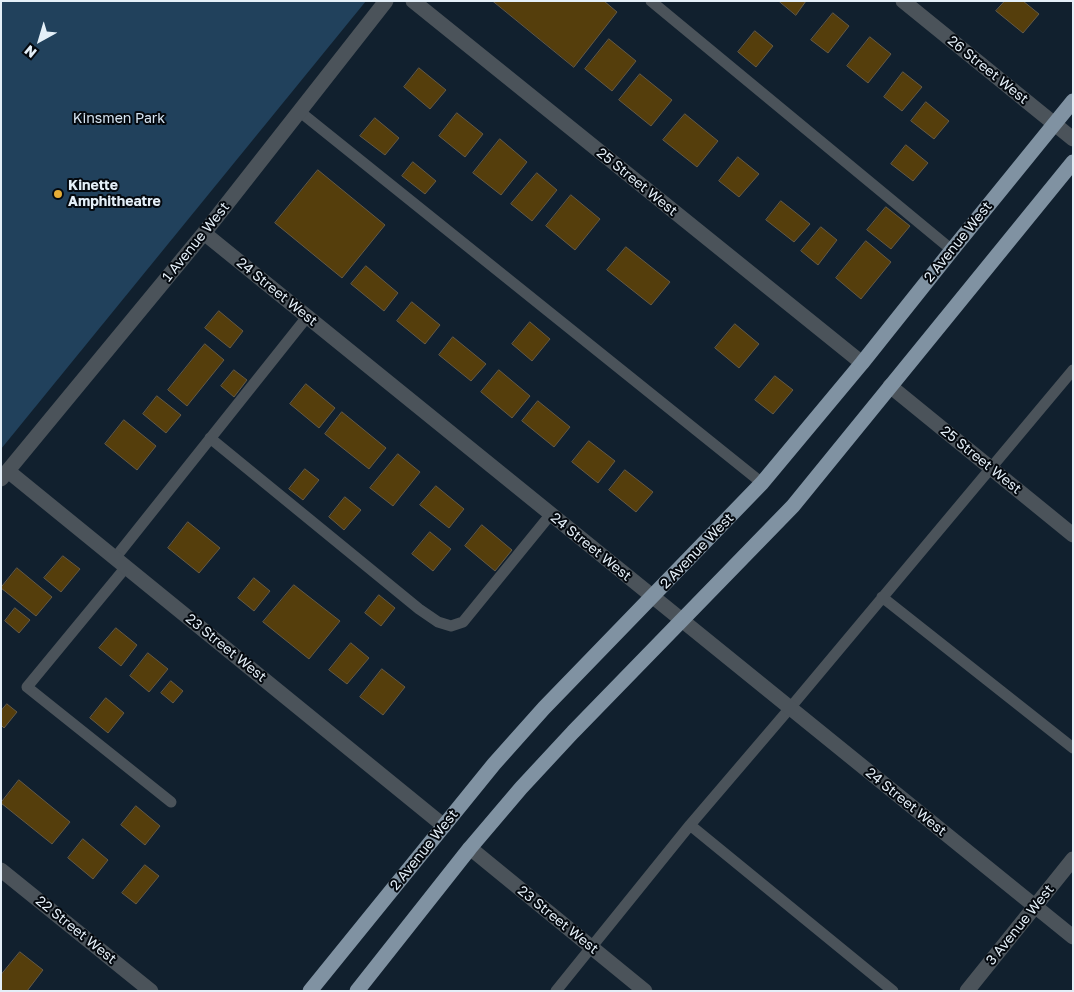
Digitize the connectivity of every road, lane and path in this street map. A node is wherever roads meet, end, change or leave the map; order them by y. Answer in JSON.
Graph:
{"nodes":[{"id":1,"x":386,"y":1,"type":"edge"},
{"id":2,"x":414,"y":1,"type":"edge"},
{"id":3,"x":651,"y":1,"type":"edge"},
{"id":4,"x":903,"y":1,"type":"edge"},
{"id":5,"x":1073,"y":101,"type":"edge"},
{"id":6,"x":300,"y":111,"type":"junction"},
{"id":7,"x":1055,"y":124,"type":"junction"},
{"id":8,"x":1073,"y":138,"type":"edge"},
{"id":9,"x":1073,"y":162,"type":"edge"},
{"id":10,"x":204,"y":232,"type":"junction"},
{"id":11,"x":952,"y":250,"type":"junction"},
{"id":12,"x":307,"y":316,"type":"junction"},
{"id":13,"x":862,"y":363,"type":"junction"},
{"id":14,"x":1073,"y":370,"type":"edge"},
{"id":15,"x":890,"y":386,"type":"junction"},
{"id":16,"x":210,"y":438,"type":"junction"},
{"id":17,"x":991,"y":468,"type":"junction"},
{"id":18,"x":5,"y":475,"type":"edge"},
{"id":19,"x":762,"y":483,"type":"junction"},
{"id":20,"x":551,"y":514,"type":"junction"},
{"id":21,"x":1073,"y":535,"type":"edge"},
{"id":22,"x":121,"y":562,"type":"junction"},
{"id":23,"x":653,"y":596,"type":"junction"},
{"id":24,"x":882,"y":597,"type":"junction"},
{"id":25,"x":681,"y":620,"type":"junction"},
{"id":26,"x":790,"y":708,"type":"junction"},
{"id":27,"x":1073,"y":748,"type":"edge"},
{"id":28,"x":170,"y":802,"type":"dead end"},
{"id":29,"x":690,"y":825,"type":"junction"},
{"id":30,"x":444,"y":826,"type":"junction"},
{"id":31,"x":470,"y":848,"type":"junction"},
{"id":32,"x":1073,"y":859,"type":"edge"},
{"id":33,"x":1,"y":870,"type":"edge"},
{"id":34,"x":1035,"y":906,"type":"junction"},
{"id":35,"x":1073,"y":937,"type":"edge"},
{"id":36,"x":591,"y":947,"type":"junction"},
{"id":37,"x":151,"y":991,"type":"edge"},
{"id":38,"x":310,"y":991,"type":"edge"},
{"id":39,"x":356,"y":991,"type":"edge"},
{"id":40,"x":556,"y":991,"type":"edge"},
{"id":41,"x":645,"y":991,"type":"edge"},
{"id":42,"x":893,"y":991,"type":"edge"},
{"id":43,"x":967,"y":991,"type":"edge"}],
"edges":[{"from":1,"to":6,"type":"street","name":"1 Avenue West"},
{"from":2,"to":13,"type":"street","name":"25 Street West"},
{"from":3,"to":11,"type":"lane"},
{"from":4,"to":7,"type":"street","name":"26 Street West"},
{"from":5,"to":7,"type":"highway","name":"2 Avenue West"},
{"from":6,"to":10,"type":"street","name":"1 Avenue West"},
{"from":6,"to":19,"type":"lane"},
{"from":7,"to":8,"type":"street","name":"26 Street West"},
{"from":7,"to":11,"type":"highway","name":"2 Avenue West"},
{"from":9,"to":15,"type":"highway"},
{"from":10,"to":12,"type":"street","name":"24 Street West"},
{"from":10,"to":18,"type":"street","name":"1 Avenue West"},
{"from":11,"to":13,"type":"highway","name":"2 Avenue West"},
{"from":12,"to":16,"type":"lane"},
{"from":12,"to":20,"type":"street","name":"24 Street West"},
{"from":13,"to":19,"type":"highway","name":"2 Avenue West"},
{"from":14,"to":17,"type":"lane"},
{"from":15,"to":17,"type":"street","name":"25 Street West"},
{"from":15,"to":25,"type":"highway"},
{"from":16,"to":20,"type":"lane"},
{"from":16,"to":22,"type":"lane"},
{"from":17,"to":21,"type":"street","name":"25 Street West"},
{"from":17,"to":24,"type":"lane"},
{"from":18,"to":22,"type":"street","name":"23 Street West"},
{"from":19,"to":23,"type":"highway","name":"2 Avenue West"},
{"from":20,"to":23,"type":"street","name":"24 Street West"},
{"from":22,"to":28,"type":"lane"},
{"from":22,"to":30,"type":"street","name":"23 Street West"},
{"from":23,"to":25,"type":"street","name":"24 Street West"},
{"from":23,"to":30,"type":"highway","name":"2 Avenue West"},
{"from":24,"to":26,"type":"lane"},
{"from":24,"to":27,"type":"lane"},
{"from":25,"to":26,"type":"street","name":"24 Street West"},
{"from":25,"to":31,"type":"highway"},
{"from":26,"to":29,"type":"lane"},
{"from":26,"to":34,"type":"street","name":"24 Street West"},
{"from":29,"to":36,"type":"lane"},
{"from":29,"to":42,"type":"lane"},
{"from":30,"to":38,"type":"highway","name":"2 Avenue West"},
{"from":31,"to":36,"type":"street","name":"23 Street West"},
{"from":31,"to":39,"type":"highway"},
{"from":32,"to":34,"type":"street","name":"3 Avenue West"},
{"from":33,"to":37,"type":"street","name":"22 Street West"},
{"from":34,"to":35,"type":"street","name":"24 Street West"},
{"from":34,"to":43,"type":"street","name":"3 Avenue West"},
{"from":36,"to":40,"type":"lane"},
{"from":36,"to":41,"type":"street","name":"23 Street West"}]}
